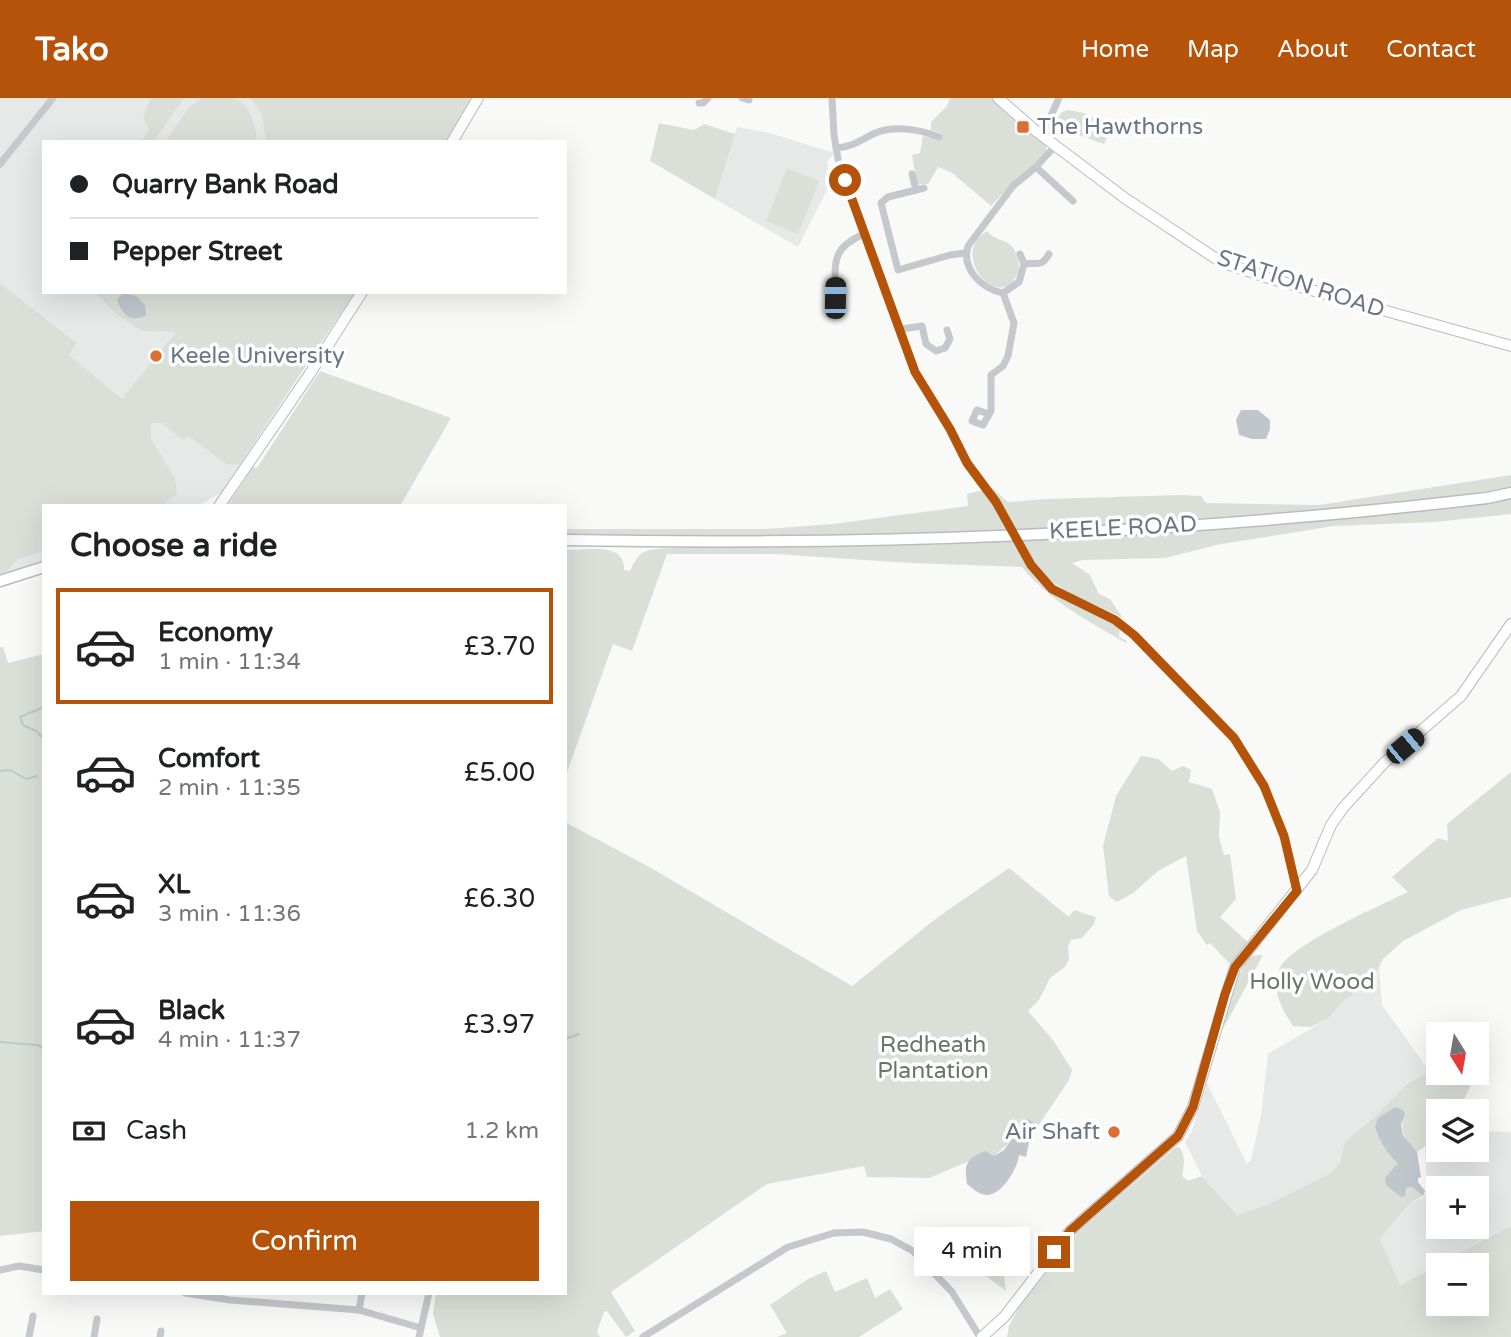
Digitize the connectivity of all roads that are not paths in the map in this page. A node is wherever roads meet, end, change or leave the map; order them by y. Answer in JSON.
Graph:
{"nodes":[{"id":1,"x":53,"y":98,"type":"edge"},
{"id":2,"x":478,"y":98,"type":"edge"},
{"id":3,"x":708,"y":98,"type":"edge"},
{"id":4,"x":832,"y":98,"type":"edge"},
{"id":5,"x":998,"y":98,"type":"edge"},
{"id":6,"x":1059,"y":98,"type":"edge"},
{"id":7,"x":699,"y":103,"type":"dead end"},
{"id":8,"x":1042,"y":135,"type":"junction"},
{"id":9,"x":939,"y":137,"type":"dead end"},
{"id":10,"x":453,"y":140,"type":"edge"},
{"id":11,"x":1055,"y":146,"type":"junction"},
{"id":12,"x":836,"y":148,"type":"junction"},
{"id":13,"x":0,"y":164,"type":"edge"},
{"id":14,"x":1036,"y":167,"type":"junction"},
{"id":15,"x":912,"y":174,"type":"dead end"},
{"id":16,"x":925,"y":188,"type":"dead end"},
{"id":17,"x":916,"y":190,"type":"junction"},
{"id":18,"x":1073,"y":201,"type":"dead end"},
{"id":19,"x":864,"y":234,"type":"junction"},
{"id":20,"x":965,"y":253,"type":"junction"},
{"id":21,"x":1020,"y":254,"type":"dead end"},
{"id":22,"x":1049,"y":254,"type":"dead end"},
{"id":23,"x":1024,"y":264,"type":"junction"},
{"id":24,"x":1003,"y":293,"type":"junction"},
{"id":25,"x":361,"y":294,"type":"edge"},
{"id":26,"x":835,"y":298,"type":"dead end"},
{"id":27,"x":901,"y":329,"type":"junction"},
{"id":28,"x":947,"y":330,"type":"dead end"},
{"id":29,"x":1511,"y":346,"type":"edge"},
{"id":30,"x":989,"y":414,"type":"dead end"},
{"id":31,"x":1511,"y":493,"type":"edge"},
{"id":32,"x":220,"y":504,"type":"edge"},
{"id":33,"x":567,"y":540,"type":"edge"},
{"id":34,"x":42,"y":568,"type":"edge"},
{"id":35,"x":0,"y":581,"type":"edge"},
{"id":36,"x":1511,"y":624,"type":"edge"},
{"id":37,"x":1297,"y":891,"type":"junction"},
{"id":38,"x":0,"y":1270,"type":"edge"},
{"id":39,"x":42,"y":1270,"type":"edge"},
{"id":40,"x":208,"y":1295,"type":"edge"},
{"id":41,"x":297,"y":1295,"type":"edge"},
{"id":42,"x":362,"y":1295,"type":"edge"},
{"id":43,"x":429,"y":1295,"type":"edge"},
{"id":44,"x":231,"y":1297,"type":"edge"},
{"id":45,"x":296,"y":1304,"type":"junction"},
{"id":46,"x":359,"y":1310,"type":"junction"},
{"id":47,"x":33,"y":1316,"type":"dead end"},
{"id":48,"x":97,"y":1319,"type":"dead end"},
{"id":49,"x":420,"y":1333,"type":"edge"},
{"id":50,"x":29,"y":1337,"type":"edge"},
{"id":51,"x":94,"y":1337,"type":"edge"},
{"id":52,"x":643,"y":1337,"type":"edge"},
{"id":53,"x":981,"y":1337,"type":"edge"}],
"edges":[{"from":1,"to":13,"type":"street"},
{"from":2,"to":10,"type":"main road"},
{"from":3,"to":7,"type":"street"},
{"from":4,"to":12,"type":"street"},
{"from":5,"to":8,"type":"main road","name":"STATION ROAD"},
{"from":6,"to":8,"type":"street"},
{"from":8,"to":11,"type":"main road","name":"STATION ROAD"},
{"from":9,"to":12,"type":"street"},
{"from":11,"to":14,"type":"street"},
{"from":11,"to":29,"type":"main road","name":"STATION ROAD"},
{"from":12,"to":19,"type":"street"},
{"from":14,"to":18,"type":"street"},
{"from":14,"to":20,"type":"street"},
{"from":15,"to":17,"type":"street"},
{"from":16,"to":17,"type":"street"},
{"from":17,"to":20,"type":"street"},
{"from":19,"to":26,"type":"street"},
{"from":19,"to":27,"type":"street"},
{"from":20,"to":24,"type":"street"},
{"from":21,"to":23,"type":"street"},
{"from":22,"to":23,"type":"street"},
{"from":23,"to":24,"type":"street"},
{"from":24,"to":30,"type":"street"},
{"from":25,"to":32,"type":"main road"},
{"from":27,"to":28,"type":"street"},
{"from":27,"to":37,"type":"street","bridge":true},
{"from":31,"to":33,"type":"main road","name":"KEELE ROAD"},
{"from":34,"to":35,"type":"main road"},
{"from":36,"to":37,"type":"main road"},
{"from":37,"to":53,"type":"main road"},
{"from":38,"to":39,"type":"street"},
{"from":40,"to":44,"type":"street"},
{"from":41,"to":45,"type":"street"},
{"from":42,"to":46,"type":"street"},
{"from":43,"to":49,"type":"street"},
{"from":44,"to":45,"type":"street"},
{"from":45,"to":46,"type":"street"},
{"from":46,"to":49,"type":"street"},
{"from":47,"to":50,"type":"street"},
{"from":48,"to":51,"type":"street"},
{"from":52,"to":53,"type":"street"}]}
